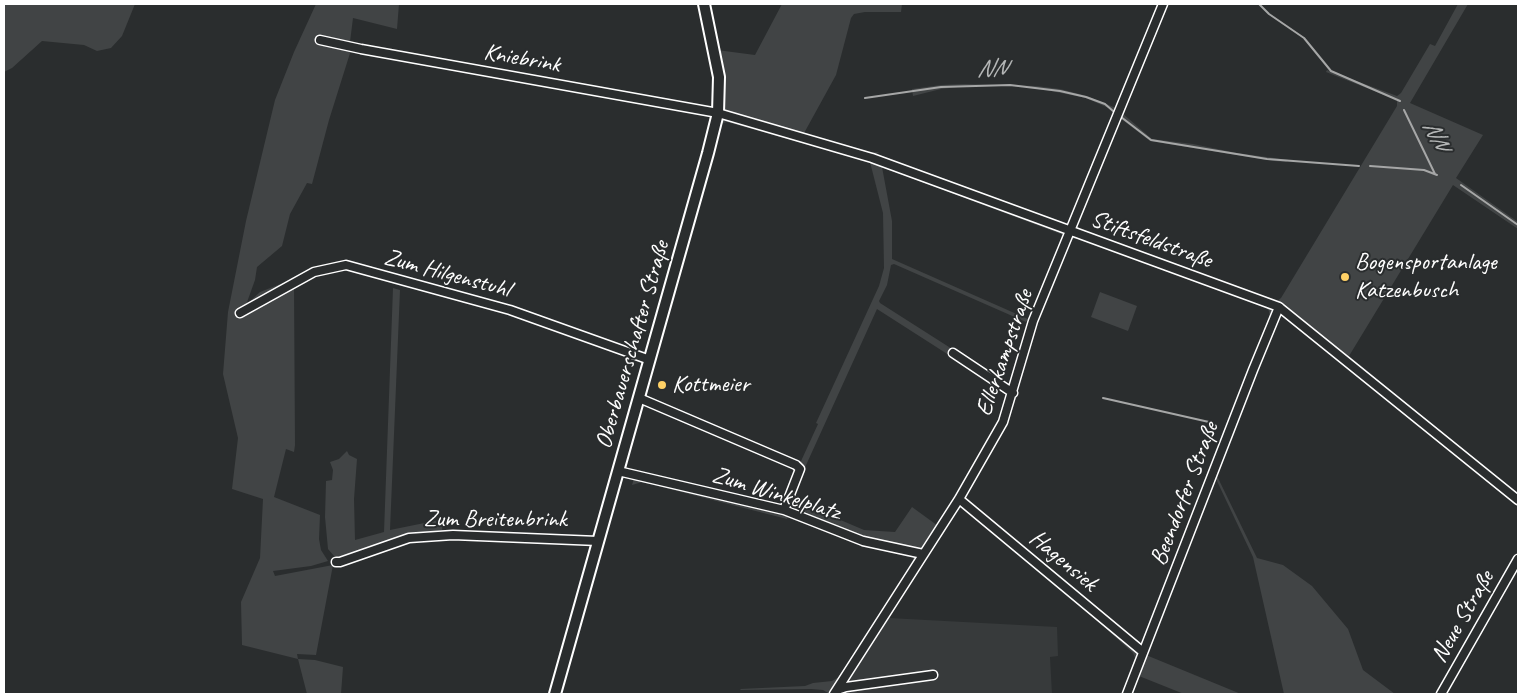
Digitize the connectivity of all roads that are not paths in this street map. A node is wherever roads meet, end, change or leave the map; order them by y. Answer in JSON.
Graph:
{"nodes":[{"id":1,"x":704,"y":4,"type":"edge"},
{"id":2,"x":1163,"y":4,"type":"edge"},
{"id":3,"x":320,"y":40,"type":"dead end"},
{"id":4,"x":718,"y":113,"type":"junction"},
{"id":5,"x":1070,"y":231,"type":"junction"},
{"id":6,"x":1279,"y":307,"type":"junction"},
{"id":7,"x":240,"y":313,"type":"dead end"},
{"id":8,"x":953,"y":353,"type":"dead end"},
{"id":9,"x":650,"y":360,"type":"junction"},
{"id":10,"x":1013,"y":394,"type":"junction"},
{"id":11,"x":639,"y":398,"type":"junction"},
{"id":12,"x":618,"y":471,"type":"junction"},
{"id":13,"x":958,"y":499,"type":"junction"},
{"id":14,"x":1518,"y":500,"type":"edge"},
{"id":15,"x":784,"y":510,"type":"junction"},
{"id":16,"x":598,"y":541,"type":"junction"},
{"id":17,"x":923,"y":554,"type":"junction"},
{"id":18,"x":1518,"y":559,"type":"edge"},
{"id":19,"x":336,"y":562,"type":"dead end"},
{"id":20,"x":1143,"y":652,"type":"junction"},
{"id":21,"x":933,"y":675,"type":"dead end"},
{"id":22,"x":836,"y":692,"type":"edge"},
{"id":23,"x":555,"y":694,"type":"edge"},
{"id":24,"x":1127,"y":694,"type":"edge"},
{"id":25,"x":1441,"y":694,"type":"edge"}],
"edges":[{"from":1,"to":4,"type":"main road","name":"Oberbauerschafter Straße"},
{"from":2,"to":5,"type":"street","name":"Ellerkampstraße"},
{"from":3,"to":4,"type":"street","name":"Kniebrink"},
{"from":4,"to":5,"type":"street","name":"Stiftsfeldstraße"},
{"from":4,"to":9,"type":"main road","name":"Oberbauerschafter Straße"},
{"from":5,"to":6,"type":"street","name":"Stiftsfeldstraße"},
{"from":5,"to":10,"type":"street","name":"Ellerkampstraße"},
{"from":6,"to":14,"type":"street","name":"Stiftsfeldstraße"},
{"from":6,"to":20,"type":"street","name":"Beendorfer Straße"},
{"from":7,"to":9,"type":"street","name":"Zum Hilgenstuhl"},
{"from":8,"to":10,"type":"street"},
{"from":9,"to":11,"type":"main road","name":"Oberbauerschafter Straße"},
{"from":10,"to":13,"type":"street","name":"Ellerkampstraße"},
{"from":11,"to":12,"type":"main road","name":"Oberbauerschafter Straße"},
{"from":11,"to":15,"type":"street"},
{"from":12,"to":15,"type":"street","name":"Zum Winkelplatz"},
{"from":12,"to":16,"type":"main road","name":"Oberbauerschafter Straße"},
{"from":13,"to":17,"type":"street","name":"Ellerkampstraße"},
{"from":13,"to":20,"type":"street","name":"Hagensiek"},
{"from":15,"to":17,"type":"street","name":"Zum Winkelplatz"},
{"from":16,"to":19,"type":"street","name":"Zum Breitenbrink"},
{"from":16,"to":23,"type":"main road","name":"Oberbauerschafter Straße"},
{"from":17,"to":22,"type":"street","name":"Ellerkampstraße"},
{"from":18,"to":25,"type":"street","name":"Neue Straße"},
{"from":20,"to":24,"type":"street","name":"Beendorfer Straße"},
{"from":21,"to":22,"type":"street","name":"Ellerkampstraße"}]}
